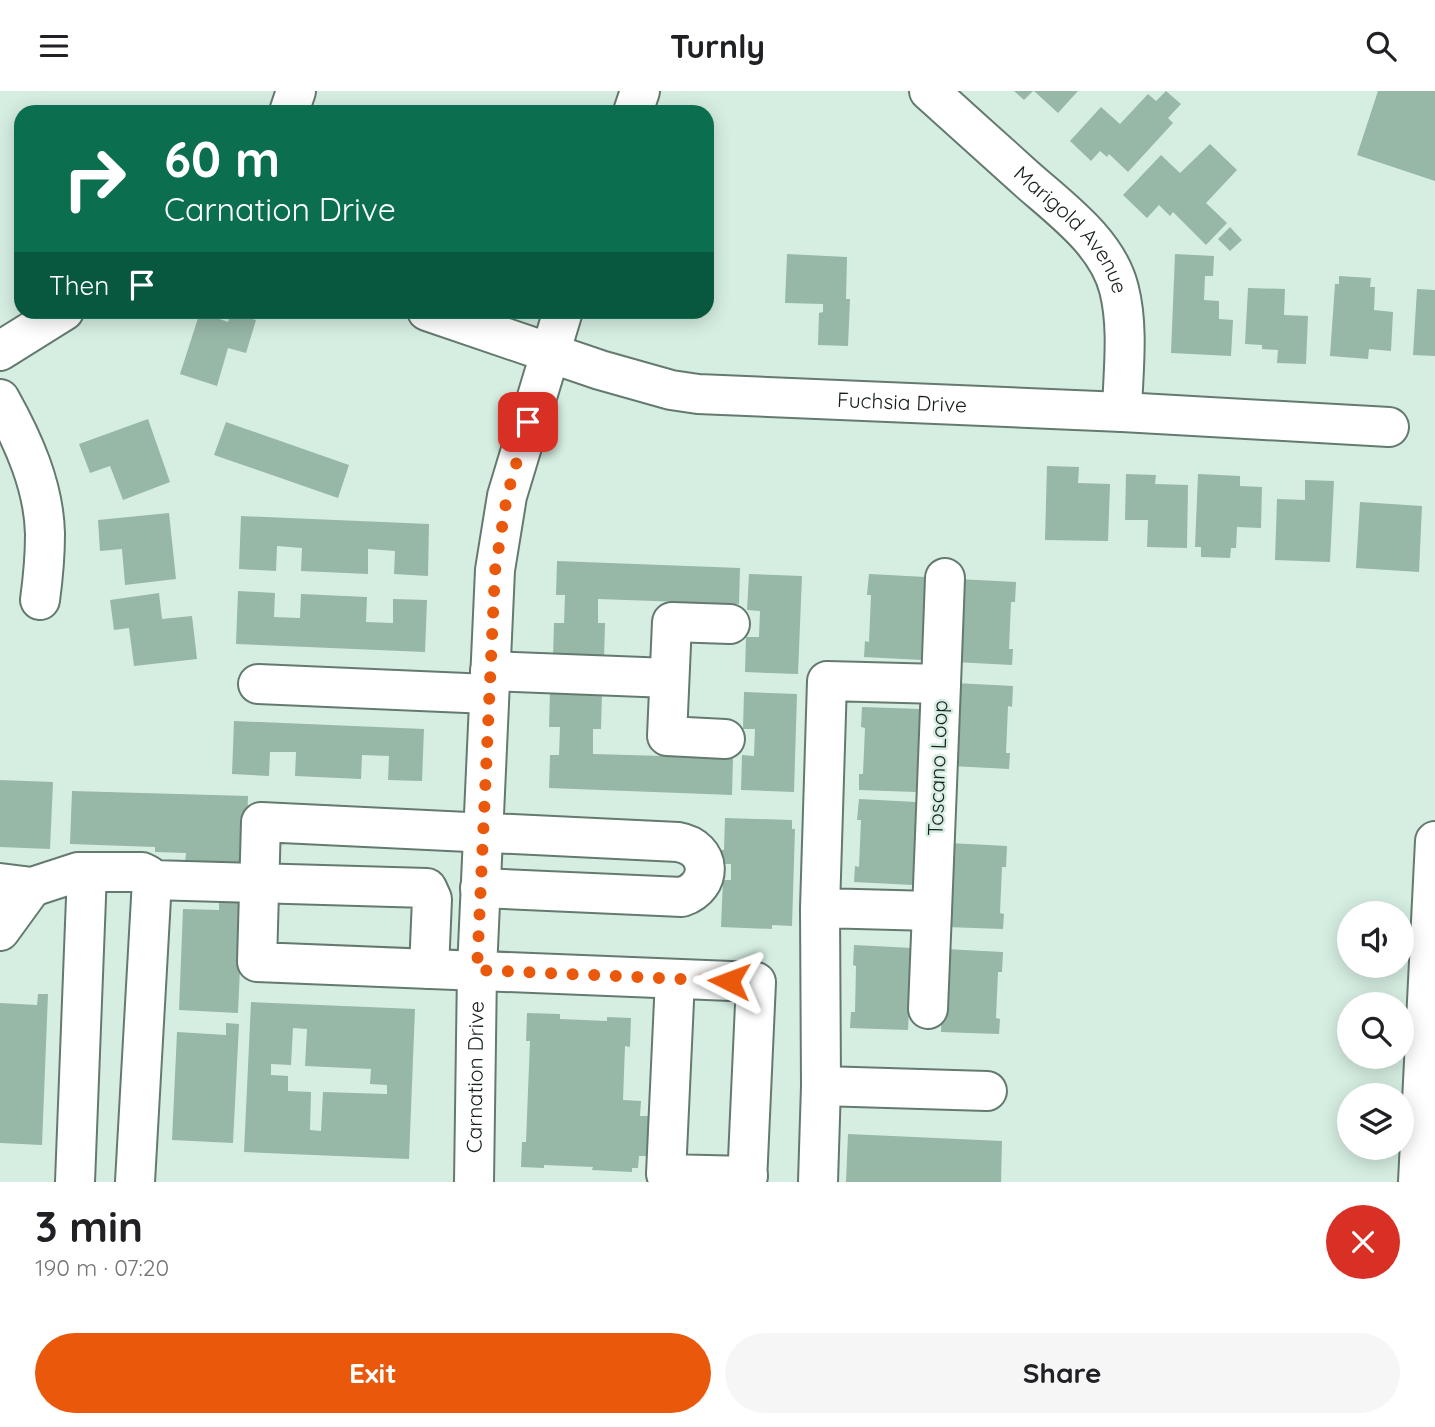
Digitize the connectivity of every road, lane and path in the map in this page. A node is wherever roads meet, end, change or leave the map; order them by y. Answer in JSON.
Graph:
{"nodes":[{"id":1,"x":929,"y":91,"type":"edge"},
{"id":2,"x":51,"y":319,"type":"edge"},
{"id":3,"x":451,"y":319,"type":"edge"},
{"id":4,"x":560,"y":319,"type":"edge"},
{"id":5,"x":0,"y":351,"type":"edge"},
{"id":6,"x":549,"y":352,"type":"junction"},
{"id":7,"x":0,"y":399,"type":"edge"},
{"id":8,"x":1122,"y":412,"type":"junction"},
{"id":9,"x":1388,"y":427,"type":"dead end"},
{"id":10,"x":945,"y":578,"type":"dead end"},
{"id":11,"x":40,"y":600,"type":"dead end"},
{"id":12,"x":730,"y":624,"type":"dead end"},
{"id":13,"x":669,"y":678,"type":"junction"},
{"id":14,"x":489,"y":683,"type":"junction"},
{"id":15,"x":258,"y":684,"type":"dead end"},
{"id":16,"x":941,"y":684,"type":"junction"},
{"id":17,"x":725,"y":739,"type":"dead end"},
{"id":18,"x":483,"y":831,"type":"junction"},
{"id":19,"x":1435,"y":841,"type":"edge"},
{"id":20,"x":87,"y":872,"type":"junction"},
{"id":21,"x":152,"y":880,"type":"junction"},
{"id":22,"x":259,"y":882,"type":"junction"},
{"id":23,"x":16,"y":885,"type":"edge"},
{"id":24,"x":480,"y":888,"type":"junction"},
{"id":25,"x":820,"y":908,"type":"junction"},
{"id":26,"x":932,"y":911,"type":"junction"},
{"id":27,"x":0,"y":931,"type":"edge"},
{"id":28,"x":429,"y":968,"type":"junction"},
{"id":29,"x":477,"y":970,"type":"junction"},
{"id":30,"x":675,"y":979,"type":"junction"},
{"id":31,"x":928,"y":1009,"type":"dead end"},
{"id":32,"x":821,"y":1086,"type":"junction"},
{"id":33,"x":987,"y":1091,"type":"dead end"},
{"id":34,"x":1429,"y":1103,"type":"edge"},
{"id":35,"x":1424,"y":1160,"type":"edge"},
{"id":36,"x":748,"y":1179,"type":"edge"},
{"id":37,"x":75,"y":1182,"type":"edge"},
{"id":38,"x":135,"y":1182,"type":"edge"},
{"id":39,"x":474,"y":1182,"type":"edge"},
{"id":40,"x":818,"y":1182,"type":"edge"}],
"edges":[{"from":1,"to":8,"type":"street","name":"Marigold Avenue"},
{"from":2,"to":5,"type":"street"},
{"from":3,"to":6,"type":"street","name":"Fuchsia Drive"},
{"from":4,"to":6,"type":"street","name":"Carnation Drive"},
{"from":6,"to":8,"type":"street","name":"Fuchsia Drive"},
{"from":6,"to":14,"type":"street","name":"Carnation Drive"},
{"from":7,"to":11,"type":"street"},
{"from":8,"to":9,"type":"street","name":"Fuchsia Drive"},
{"from":10,"to":16,"type":"street"},
{"from":12,"to":13,"type":"street"},
{"from":13,"to":14,"type":"street"},
{"from":13,"to":17,"type":"street"},
{"from":14,"to":15,"type":"street"},
{"from":14,"to":18,"type":"street","name":"Carnation Drive"},
{"from":16,"to":25,"type":"street","name":"Toscano Loop"},
{"from":16,"to":26,"type":"street","name":"Toscano Loop"},
{"from":18,"to":22,"type":"street"},
{"from":18,"to":24,"type":"street","name":"Carnation Drive"},
{"from":18,"to":24,"type":"street"},
{"from":19,"to":34,"type":"street"},
{"from":20,"to":21,"type":"street"},
{"from":20,"to":23,"type":"street"},
{"from":20,"to":37,"type":"street"},
{"from":21,"to":22,"type":"street"},
{"from":21,"to":38,"type":"street"},
{"from":22,"to":28,"type":"street"},
{"from":22,"to":28,"type":"street"},
{"from":23,"to":27,"type":"street"},
{"from":24,"to":29,"type":"street","name":"Carnation Drive"},
{"from":25,"to":26,"type":"street"},
{"from":25,"to":32,"type":"street","name":"Toscano Loop"},
{"from":26,"to":31,"type":"street","name":"Toscano Loop"},
{"from":28,"to":29,"type":"street"},
{"from":29,"to":30,"type":"street"},
{"from":29,"to":39,"type":"street","name":"Carnation Drive"},
{"from":30,"to":36,"type":"street"},
{"from":30,"to":36,"type":"street"},
{"from":32,"to":33,"type":"street"},
{"from":32,"to":40,"type":"street","name":"Toscano Loop"},
{"from":34,"to":35,"type":"street"}]}
